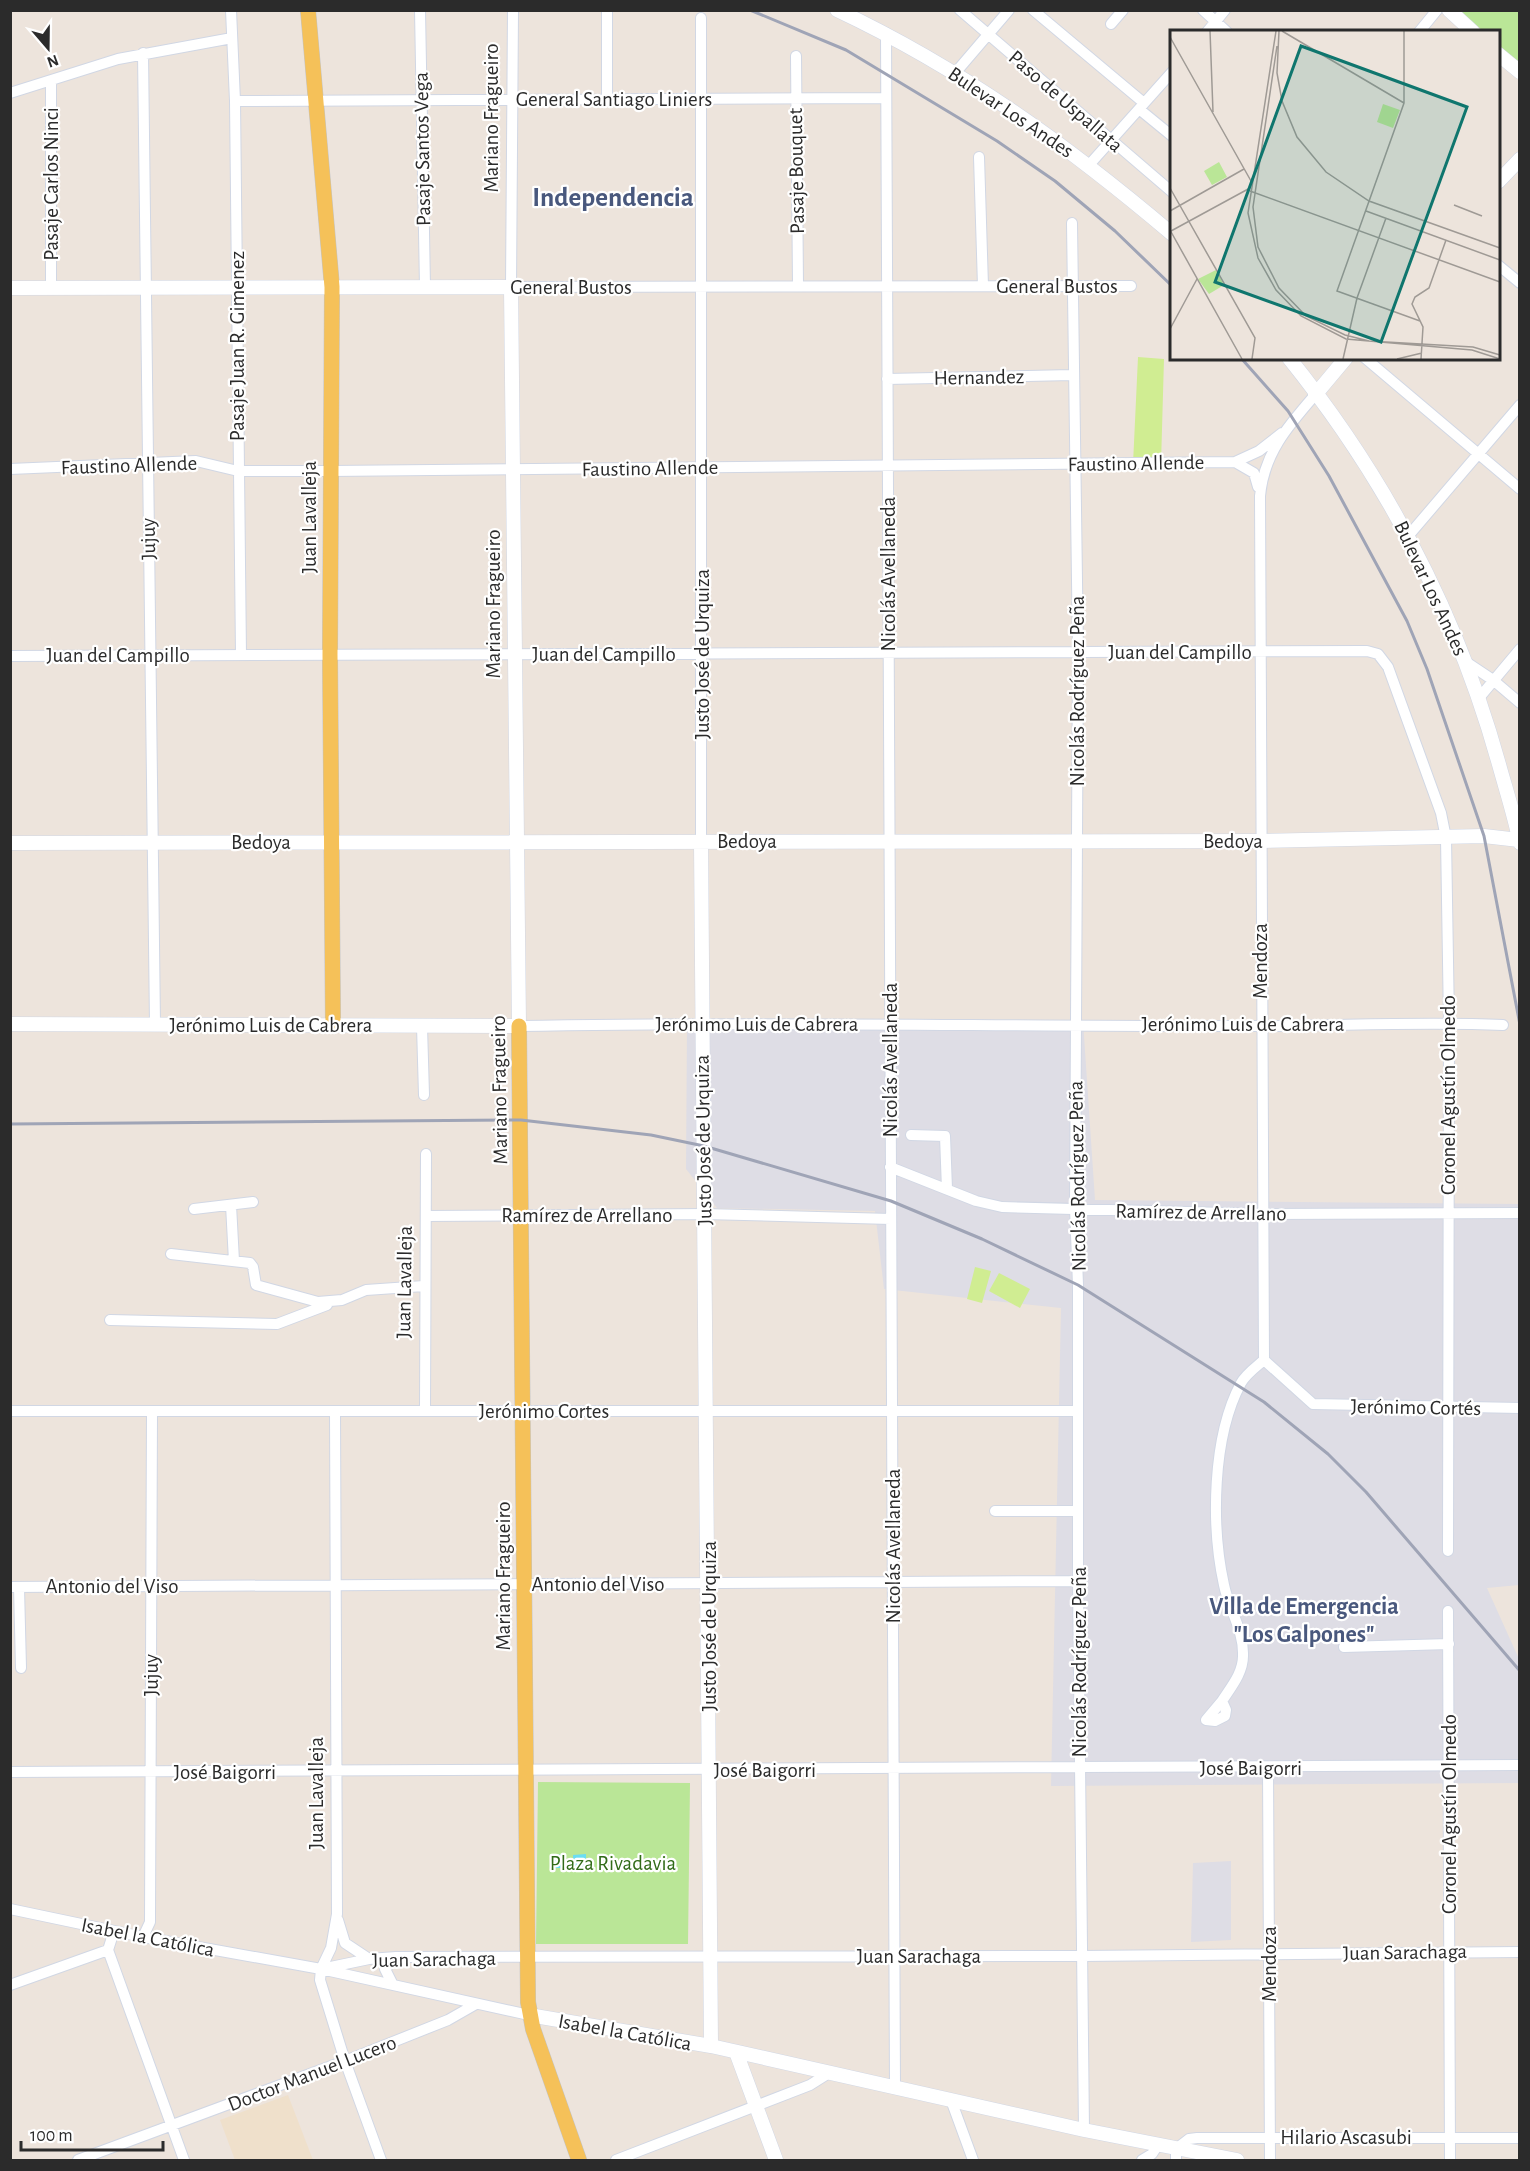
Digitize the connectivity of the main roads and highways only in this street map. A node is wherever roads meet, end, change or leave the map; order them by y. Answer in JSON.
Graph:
{"nodes":[{"id":1,"x":308,"y":10,"type":"edge"},
{"id":2,"x":837,"y":10,"type":"edge"},
{"id":3,"x":1449,"y":10,"type":"edge"},
{"id":4,"x":1471,"y":30,"type":"edge"},
{"id":5,"x":1500,"y":56,"type":"edge"},
{"id":6,"x":1520,"y":72,"type":"edge"},
{"id":7,"x":1520,"y":159,"type":"edge"},
{"id":8,"x":1500,"y":181,"type":"edge"},
{"id":9,"x":1170,"y":232,"type":"edge"},
{"id":10,"x":332,"y":287,"type":"junction"},
{"id":11,"x":511,"y":287,"type":"joint"},
{"id":12,"x":10,"y":288,"type":"edge"},
{"id":13,"x":1290,"y":360,"type":"edge"},
{"id":14,"x":1344,"y":360,"type":"edge"},
{"id":15,"x":1315,"y":395,"type":"junction"},
{"id":16,"x":1515,"y":821,"type":"junction"},
{"id":17,"x":1484,"y":836,"type":"junction"},
{"id":18,"x":1519,"y":841,"type":"edge"},
{"id":19,"x":331,"y":842,"type":"junction"},
{"id":20,"x":517,"y":842,"type":"junction"},
{"id":21,"x":701,"y":842,"type":"junction"},
{"id":22,"x":10,"y":843,"type":"edge"},
{"id":23,"x":10,"y":1024,"type":"edge"},
{"id":24,"x":333,"y":1025,"type":"junction"},
{"id":25,"x":519,"y":1026,"type":"junction"},
{"id":26,"x":529,"y":2015,"type":"junction"},
{"id":27,"x":711,"y":2046,"type":"junction"},
{"id":28,"x":736,"y":2052,"type":"junction"},
{"id":29,"x":1176,"y":2155,"type":"edge"},
{"id":30,"x":579,"y":2160,"type":"edge"},
{"id":31,"x":776,"y":2160,"type":"edge"},
{"id":32,"x":1238,"y":2160,"type":"edge"}],
"edges":[{"from":1,"to":10,"type":"main road","name":"Juan Lavalleja"},
{"from":2,"to":9,"type":"main road","name":"Bulevar Los Andes"},
{"from":3,"to":4,"type":"main road"},
{"from":5,"to":6,"type":"main road"},
{"from":7,"to":8,"type":"main road"},
{"from":10,"to":11,"type":"main road","name":"General Bustos"},
{"from":10,"to":12,"type":"main road","name":"General Bustos"},
{"from":10,"to":19,"type":"main road","name":"Juan Lavalleja"},
{"from":11,"to":20,"type":"main road","name":"Mariano Fragueiro"},
{"from":13,"to":15,"type":"main road","name":"Bulevar Los Andes"},
{"from":14,"to":15,"type":"main road"},
{"from":15,"to":16,"type":"main road","name":"Bulevar Los Andes"},
{"from":16,"to":17,"type":"main road","name":"Bedoya"},
{"from":16,"to":18,"type":"main road","name":"Bulevar Los Andes"},
{"from":17,"to":18,"type":"main road","name":"Bedoya"},
{"from":17,"to":21,"type":"main road","name":"Bedoya"},
{"from":19,"to":20,"type":"main road","name":"Bedoya"},
{"from":19,"to":22,"type":"main road","name":"Bedoya"},
{"from":19,"to":24,"type":"main road","name":"Juan Lavalleja"},
{"from":20,"to":21,"type":"main road","name":"Bedoya"},
{"from":20,"to":25,"type":"main road","name":"Mariano Fragueiro"},
{"from":21,"to":27,"type":"main road","name":"Justo José de Urquiza"},
{"from":23,"to":24,"type":"main road","name":"Jerónimo Luis de Cabrera"},
{"from":24,"to":25,"type":"main road","name":"Jerónimo Luis de Cabrera"},
{"from":25,"to":26,"type":"main road","name":"Mariano Fragueiro"},
{"from":26,"to":27,"type":"main road","name":"Isabel la Católica"},
{"from":26,"to":30,"type":"main road","name":"Mariano Fragueiro"},
{"from":27,"to":28,"type":"main road","name":"Isabel la Católica"},
{"from":28,"to":29,"type":"main road","name":"Isabel la Católica"},
{"from":28,"to":31,"type":"main road"},
{"from":29,"to":32,"type":"main road","name":"Isabel la Católica"}]}
